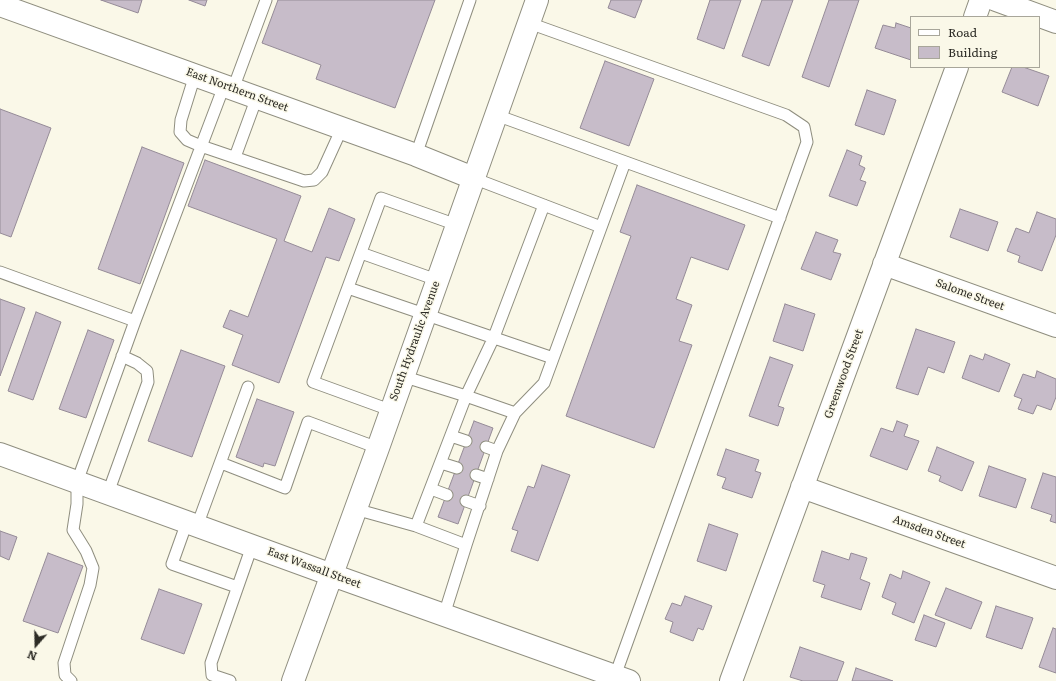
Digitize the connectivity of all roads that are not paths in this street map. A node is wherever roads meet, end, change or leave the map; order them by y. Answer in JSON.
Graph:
{"nodes":[{"id":1,"x":266,"y":0,"type":"edge"},
{"id":2,"x":470,"y":0,"type":"edge"},
{"id":3,"x":537,"y":0,"type":"edge"},
{"id":4,"x":981,"y":0,"type":"edge"},
{"id":5,"x":996,"y":0,"type":"edge"},
{"id":6,"x":12,"y":6,"type":"edge"},
{"id":7,"x":975,"y":16,"type":"edge"},
{"id":8,"x":1040,"y":16,"type":"edge"},
{"id":9,"x":1040,"y":16,"type":"edge"},
{"id":10,"x":1056,"y":22,"type":"edge"},
{"id":11,"x":529,"y":24,"type":"junction"},
{"id":12,"x":957,"y":68,"type":"edge"},
{"id":13,"x":195,"y":75,"type":"junction"},
{"id":14,"x":229,"y":88,"type":"junction"},
{"id":15,"x":257,"y":97,"type":"junction"},
{"id":16,"x":496,"y":115,"type":"junction"},
{"id":17,"x":342,"y":128,"type":"junction"},
{"id":18,"x":201,"y":146,"type":"junction"},
{"id":19,"x":416,"y":155,"type":"junction"},
{"id":20,"x":235,"y":157,"type":"junction"},
{"id":21,"x":625,"y":162,"type":"junction"},
{"id":22,"x":474,"y":178,"type":"junction"},
{"id":23,"x":544,"y":205,"type":"junction"},
{"id":24,"x":780,"y":218,"type":"junction"},
{"id":25,"x":457,"y":225,"type":"junction"},
{"id":26,"x":601,"y":226,"type":"junction"},
{"id":27,"x":361,"y":253,"type":"junction"},
{"id":28,"x":884,"y":264,"type":"junction"},
{"id":29,"x":0,"y":272,"type":"edge"},
{"id":30,"x":437,"y":280,"type":"junction"},
{"id":31,"x":348,"y":288,"type":"junction"},
{"id":32,"x":424,"y":315,"type":"junction"},
{"id":33,"x":135,"y":321,"type":"junction"},
{"id":34,"x":1056,"y":326,"type":"edge"},
{"id":35,"x":494,"y":337,"type":"junction"},
{"id":36,"x":122,"y":356,"type":"junction"},
{"id":37,"x":553,"y":358,"type":"junction"},
{"id":38,"x":402,"y":376,"type":"junction"},
{"id":39,"x":248,"y":387,"type":"dead end"},
{"id":40,"x":466,"y":396,"type":"junction"},
{"id":41,"x":390,"y":410,"type":"junction"},
{"id":42,"x":515,"y":414,"type":"junction"},
{"id":43,"x":451,"y":436,"type":"junction"},
{"id":44,"x":466,"y":441,"type":"dead end"},
{"id":45,"x":486,"y":447,"type":"dead end"},
{"id":46,"x":378,"y":448,"type":"junction"},
{"id":47,"x":497,"y":451,"type":"junction"},
{"id":48,"x":0,"y":454,"type":"edge"},
{"id":49,"x":220,"y":463,"type":"junction"},
{"id":50,"x":441,"y":463,"type":"junction"},
{"id":51,"x":456,"y":468,"type":"dead end"},
{"id":52,"x":476,"y":475,"type":"dead end"},
{"id":53,"x":488,"y":479,"type":"junction"},
{"id":54,"x":77,"y":482,"type":"junction"},
{"id":55,"x":802,"y":487,"type":"junction"},
{"id":56,"x":431,"y":489,"type":"junction"},
{"id":57,"x":108,"y":493,"type":"junction"},
{"id":58,"x":447,"y":495,"type":"dead end"},
{"id":59,"x":466,"y":501,"type":"dead end"},
{"id":60,"x":480,"y":506,"type":"junction"},
{"id":61,"x":355,"y":510,"type":"junction"},
{"id":62,"x":192,"y":524,"type":"junction"},
{"id":63,"x":416,"y":526,"type":"junction"},
{"id":64,"x":466,"y":545,"type":"junction"},
{"id":65,"x":252,"y":546,"type":"junction"},
{"id":66,"x":332,"y":575,"type":"junction"},
{"id":67,"x":1056,"y":578,"type":"edge"},
{"id":68,"x":237,"y":587,"type":"junction"},
{"id":69,"x":444,"y":615,"type":"junction"},
{"id":70,"x":609,"y":677,"type":"edge"},
{"id":71,"x":68,"y":678,"type":"edge"},
{"id":72,"x":230,"y":681,"type":"edge"},
{"id":73,"x":293,"y":681,"type":"edge"},
{"id":74,"x":731,"y":681,"type":"edge"}],
"edges":[{"from":1,"to":14,"type":"lane"},
{"from":2,"to":19,"type":"lane"},
{"from":3,"to":11,"type":"street","name":"South Hydraulic Avenue"},
{"from":4,"to":7,"type":"street"},
{"from":5,"to":9,"type":"street"},
{"from":6,"to":13,"type":"street","name":"East Northern Street"},
{"from":8,"to":10,"type":"street"},
{"from":11,"to":16,"type":"street","name":"South Hydraulic Avenue"},
{"from":11,"to":24,"type":"lane"},
{"from":12,"to":28,"type":"street","name":"Greenwood Street"},
{"from":13,"to":14,"type":"street","name":"East Northern Street"},
{"from":13,"to":18,"type":"lane"},
{"from":14,"to":15,"type":"street","name":"East Northern Street"},
{"from":14,"to":18,"type":"lane"},
{"from":15,"to":17,"type":"street","name":"East Northern Street"},
{"from":15,"to":20,"type":"lane"},
{"from":16,"to":21,"type":"lane"},
{"from":16,"to":22,"type":"street","name":"South Hydraulic Avenue"},
{"from":17,"to":19,"type":"street","name":"East Northern Street"},
{"from":17,"to":20,"type":"lane"},
{"from":18,"to":20,"type":"lane"},
{"from":18,"to":33,"type":"lane"},
{"from":19,"to":22,"type":"street","name":"East Northern Street"},
{"from":21,"to":24,"type":"lane"},
{"from":21,"to":26,"type":"lane"},
{"from":22,"to":23,"type":"lane"},
{"from":22,"to":25,"type":"street","name":"South Hydraulic Avenue"},
{"from":23,"to":26,"type":"lane"},
{"from":23,"to":35,"type":"lane"},
{"from":24,"to":70,"type":"lane"},
{"from":25,"to":27,"type":"lane"},
{"from":25,"to":30,"type":"street","name":"South Hydraulic Avenue"},
{"from":26,"to":37,"type":"lane"},
{"from":27,"to":30,"type":"lane"},
{"from":27,"to":31,"type":"lane"},
{"from":28,"to":34,"type":"street","name":"Salome Street"},
{"from":28,"to":55,"type":"street","name":"Greenwood Street"},
{"from":29,"to":33,"type":"lane"},
{"from":30,"to":32,"type":"street","name":"South Hydraulic Avenue"},
{"from":31,"to":32,"type":"lane"},
{"from":31,"to":41,"type":"lane"},
{"from":32,"to":35,"type":"lane"},
{"from":32,"to":38,"type":"street","name":"South Hydraulic Avenue"},
{"from":33,"to":36,"type":"lane"},
{"from":35,"to":37,"type":"lane"},
{"from":35,"to":40,"type":"lane"},
{"from":36,"to":54,"type":"lane"},
{"from":36,"to":57,"type":"lane"},
{"from":37,"to":42,"type":"lane"},
{"from":38,"to":40,"type":"lane"},
{"from":38,"to":41,"type":"street","name":"South Hydraulic Avenue"},
{"from":39,"to":49,"type":"lane"},
{"from":40,"to":42,"type":"lane"},
{"from":40,"to":43,"type":"lane"},
{"from":41,"to":46,"type":"street","name":"South Hydraulic Avenue"},
{"from":42,"to":47,"type":"lane"},
{"from":43,"to":44,"type":"lane"},
{"from":43,"to":50,"type":"lane"},
{"from":45,"to":47,"type":"lane"},
{"from":46,"to":49,"type":"lane"},
{"from":46,"to":61,"type":"street","name":"South Hydraulic Avenue"},
{"from":47,"to":53,"type":"lane"},
{"from":48,"to":54,"type":"street","name":"East Wassall Street"},
{"from":49,"to":62,"type":"lane"},
{"from":50,"to":51,"type":"lane"},
{"from":50,"to":56,"type":"lane"},
{"from":52,"to":53,"type":"lane"},
{"from":53,"to":60,"type":"lane"},
{"from":54,"to":57,"type":"street","name":"East Wassall Street"},
{"from":54,"to":71,"type":"lane"},
{"from":55,"to":67,"type":"street","name":"Amsden Street"},
{"from":55,"to":74,"type":"street","name":"Greenwood Street"},
{"from":56,"to":58,"type":"lane"},
{"from":56,"to":63,"type":"lane"},
{"from":57,"to":62,"type":"street","name":"East Wassall Street"},
{"from":59,"to":60,"type":"lane"},
{"from":60,"to":64,"type":"lane"},
{"from":61,"to":63,"type":"lane"},
{"from":61,"to":66,"type":"street","name":"South Hydraulic Avenue"},
{"from":62,"to":65,"type":"street","name":"East Wassall Street"},
{"from":62,"to":68,"type":"lane"},
{"from":63,"to":64,"type":"lane"},
{"from":64,"to":69,"type":"lane"},
{"from":65,"to":66,"type":"street","name":"East Wassall Street"},
{"from":65,"to":68,"type":"lane"},
{"from":66,"to":69,"type":"street","name":"East Wassall Street"},
{"from":66,"to":73,"type":"street","name":"South Hydraulic Avenue"},
{"from":68,"to":72,"type":"lane"},
{"from":69,"to":70,"type":"street","name":"East Wassall Street"}]}
